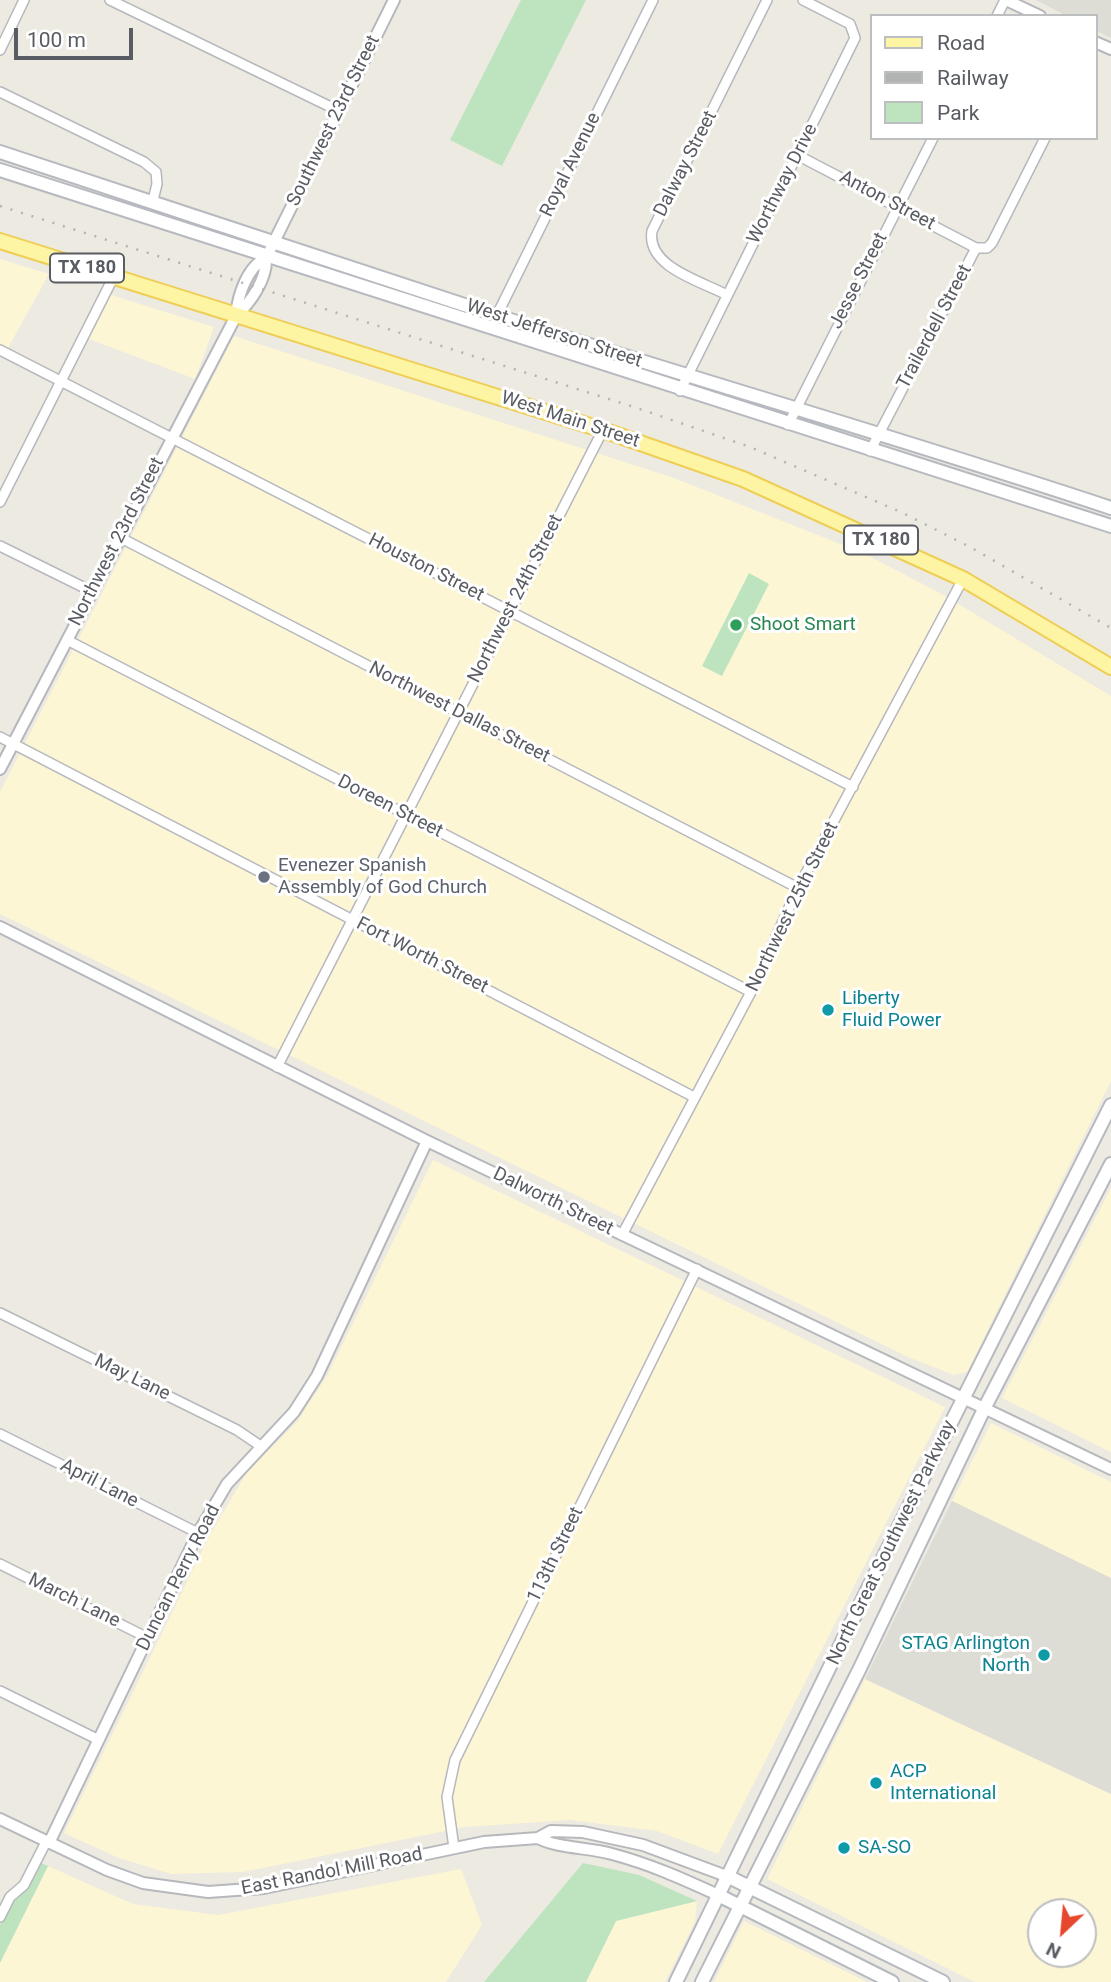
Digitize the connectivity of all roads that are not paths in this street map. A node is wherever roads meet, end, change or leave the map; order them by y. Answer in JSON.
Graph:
{"nodes":[{"id":1,"x":24,"y":0,"type":"edge"},
{"id":2,"x":110,"y":0,"type":"edge"},
{"id":3,"x":394,"y":0,"type":"edge"},
{"id":4,"x":653,"y":0,"type":"edge"},
{"id":5,"x":767,"y":0,"type":"edge"},
{"id":6,"x":803,"y":0,"type":"edge"},
{"id":7,"x":1006,"y":0,"type":"edge"},
{"id":8,"x":1036,"y":14,"type":"edge"},
{"id":9,"x":0,"y":50,"type":"edge"},
{"id":10,"x":0,"y":92,"type":"edge"},
{"id":11,"x":337,"y":110,"type":"junction"},
{"id":12,"x":932,"y":140,"type":"edge"},
{"id":13,"x":1044,"y":140,"type":"edge"},
{"id":14,"x":0,"y":152,"type":"edge"},
{"id":15,"x":797,"y":155,"type":"junction"},
{"id":16,"x":0,"y":170,"type":"edge"},
{"id":17,"x":153,"y":200,"type":"junction"},
{"id":18,"x":898,"y":206,"type":"junction"},
{"id":19,"x":0,"y":240,"type":"edge"},
{"id":20,"x":274,"y":243,"type":"junction"},
{"id":21,"x":976,"y":248,"type":"junction"},
{"id":22,"x":266,"y":258,"type":"junction"},
{"id":23,"x":114,"y":276,"type":"junction"},
{"id":24,"x":388,"y":280,"type":"junction"},
{"id":25,"x":727,"y":295,"type":"junction"},
{"id":26,"x":384,"y":296,"type":"junction"},
{"id":27,"x":236,"y":316,"type":"junction"},
{"id":28,"x":496,"y":316,"type":"junction"},
{"id":29,"x":492,"y":330,"type":"junction"},
{"id":30,"x":0,"y":350,"type":"edge"},
{"id":31,"x":687,"y":376,"type":"junction"},
{"id":32,"x":61,"y":380,"type":"junction"},
{"id":33,"x":680,"y":391,"type":"junction"},
{"id":34,"x":796,"y":410,"type":"junction"},
{"id":35,"x":788,"y":425,"type":"junction"},
{"id":36,"x":603,"y":430,"type":"junction"},
{"id":37,"x":879,"y":434,"type":"junction"},
{"id":38,"x":170,"y":437,"type":"junction"},
{"id":39,"x":916,"y":444,"type":"junction"},
{"id":40,"x":870,"y":451,"type":"junction"},
{"id":41,"x":909,"y":463,"type":"junction"},
{"id":42,"x":1008,"y":474,"type":"junction"},
{"id":43,"x":1003,"y":492,"type":"junction"},
{"id":44,"x":0,"y":502,"type":"edge"},
{"id":45,"x":1111,"y":508,"type":"edge"},
{"id":46,"x":1111,"y":526,"type":"edge"},
{"id":47,"x":118,"y":537,"type":"junction"},
{"id":48,"x":0,"y":546,"type":"edge"},
{"id":49,"x":962,"y":579,"type":"junction"},
{"id":50,"x":91,"y":591,"type":"junction"},
{"id":51,"x":509,"y":611,"type":"junction"},
{"id":52,"x":67,"y":640,"type":"junction"},
{"id":53,"x":1111,"y":667,"type":"edge"},
{"id":54,"x":458,"y":713,"type":"junction"},
{"id":55,"x":0,"y":737,"type":"edge"},
{"id":56,"x":13,"y":744,"type":"junction"},
{"id":57,"x":0,"y":769,"type":"edge"},
{"id":58,"x":853,"y":787,"type":"junction"},
{"id":59,"x":406,"y":815,"type":"junction"},
{"id":60,"x":798,"y":888,"type":"junction"},
{"id":61,"x":353,"y":920,"type":"junction"},
{"id":62,"x":0,"y":927,"type":"edge"},
{"id":63,"x":751,"y":992,"type":"junction"},
{"id":64,"x":277,"y":1067,"type":"junction"},
{"id":65,"x":694,"y":1097,"type":"junction"},
{"id":66,"x":1111,"y":1105,"type":"edge"},
{"id":67,"x":427,"y":1141,"type":"junction"},
{"id":68,"x":1111,"y":1164,"type":"edge"},
{"id":69,"x":622,"y":1235,"type":"junction"},
{"id":70,"x":697,"y":1269,"type":"junction"},
{"id":71,"x":0,"y":1313,"type":"edge"},
{"id":72,"x":964,"y":1397,"type":"junction"},
{"id":73,"x":985,"y":1407,"type":"junction"},
{"id":74,"x":0,"y":1434,"type":"edge"},
{"id":75,"x":262,"y":1447,"type":"junction"},
{"id":76,"x":1111,"y":1469,"type":"edge"},
{"id":77,"x":198,"y":1534,"type":"junction"},
{"id":78,"x":0,"y":1564,"type":"edge"},
{"id":79,"x":148,"y":1638,"type":"junction"},
{"id":80,"x":0,"y":1691,"type":"edge"},
{"id":81,"x":99,"y":1740,"type":"junction"},
{"id":82,"x":0,"y":1819,"type":"edge"},
{"id":83,"x":538,"y":1838,"type":"junction"},
{"id":84,"x":48,"y":1842,"type":"junction"},
{"id":85,"x":454,"y":1849,"type":"junction"},
{"id":86,"x":729,"y":1877,"type":"junction"},
{"id":87,"x":749,"y":1888,"type":"junction"},
{"id":88,"x":718,"y":1895,"type":"junction"},
{"id":89,"x":739,"y":1906,"type":"junction"},
{"id":90,"x":0,"y":1917,"type":"edge"},
{"id":91,"x":937,"y":1981,"type":"edge"},
{"id":92,"x":676,"y":1982,"type":"edge"},
{"id":93,"x":702,"y":1982,"type":"edge"},
{"id":94,"x":892,"y":1982,"type":"edge"}],
"edges":[{"from":1,"to":9,"type":"street"},
{"from":2,"to":11,"type":"street"},
{"from":3,"to":11,"type":"street","name":"Southwest 23rd Street"},
{"from":4,"to":28,"type":"street","name":"Royal Avenue"},
{"from":5,"to":25,"type":"street","name":"Dalway Street"},
{"from":6,"to":15,"type":"street","name":"Worthway Drive"},
{"from":7,"to":8,"type":"street"},
{"from":10,"to":17,"type":"street"},
{"from":11,"to":20,"type":"street","name":"Southwest 23rd Street"},
{"from":12,"to":18,"type":"street","name":"Jesse Street"},
{"from":13,"to":21,"type":"street","name":"Trailerdell Street"},
{"from":14,"to":17,"type":"main road","name":"West Jefferson Street"},
{"from":15,"to":18,"type":"street","name":"Anton Street"},
{"from":15,"to":25,"type":"street","name":"Worthway Drive"},
{"from":16,"to":22,"type":"main road","name":"West Jefferson Street"},
{"from":17,"to":20,"type":"main road","name":"West Jefferson Street"},
{"from":18,"to":21,"type":"street","name":"Anton Street"},
{"from":18,"to":34,"type":"street","name":"Jesse Street"},
{"from":19,"to":23,"type":"main road","name":"West Main Street","number":"TX 180"},
{"from":20,"to":22,"type":"street","name":"Northwest 23rd Street"},
{"from":20,"to":24,"type":"main road","name":"West Jefferson Street"},
{"from":21,"to":37,"type":"street","name":"Trailerdell Street"},
{"from":22,"to":26,"type":"main road","name":"West Jefferson Street"},
{"from":22,"to":27,"type":"street","name":"Northwest 23rd Street"},
{"from":23,"to":27,"type":"main road","name":"West Main Street","number":"TX 180"},
{"from":23,"to":32,"type":"street"},
{"from":24,"to":26,"type":"main road"},
{"from":24,"to":28,"type":"main road","name":"West Jefferson Street"},
{"from":25,"to":31,"type":"street","name":"Worthway Drive"},
{"from":26,"to":29,"type":"main road","name":"West Jefferson Street"},
{"from":27,"to":36,"type":"main road","name":"West Main Street","number":"TX 180"},
{"from":27,"to":38,"type":"street","name":"Northwest 23rd Street"},
{"from":28,"to":29,"type":"street","name":"Royal Avenue"},
{"from":28,"to":31,"type":"main road","name":"West Jefferson Street"},
{"from":29,"to":33,"type":"main road","name":"West Jefferson Street"},
{"from":30,"to":32,"type":"street","name":"Houston Street"},
{"from":31,"to":33,"type":"street","name":"Worthway Drive"},
{"from":31,"to":34,"type":"main road","name":"West Jefferson Street"},
{"from":32,"to":38,"type":"street","name":"Houston Street"},
{"from":32,"to":44,"type":"street"},
{"from":33,"to":35,"type":"main road","name":"West Jefferson Street"},
{"from":34,"to":35,"type":"street","name":"Jesse Street"},
{"from":34,"to":37,"type":"main road","name":"West Jefferson Street"},
{"from":35,"to":40,"type":"main road","name":"West Jefferson Street"},
{"from":36,"to":49,"type":"main road","name":"West Main Street","number":"TX 180"},
{"from":36,"to":51,"type":"street","name":"Northwest 24th Street"},
{"from":37,"to":39,"type":"main road","name":"West Jefferson Street"},
{"from":37,"to":40,"type":"street","name":"Trailerdell Street"},
{"from":38,"to":47,"type":"street","name":"Northwest 23rd Street"},
{"from":38,"to":51,"type":"street","name":"Houston Street"},
{"from":39,"to":41,"type":"main road"},
{"from":39,"to":42,"type":"main road","name":"West Jefferson Street"},
{"from":40,"to":41,"type":"main road","name":"West Jefferson Street"},
{"from":41,"to":43,"type":"main road","name":"West Jefferson Street"},
{"from":42,"to":43,"type":"main road"},
{"from":42,"to":45,"type":"main road","name":"West Jefferson Street"},
{"from":43,"to":46,"type":"main road","name":"West Jefferson Street"},
{"from":47,"to":50,"type":"street","name":"Northwest 23rd Street"},
{"from":47,"to":54,"type":"street","name":"Northwest Dallas Street"},
{"from":48,"to":50,"type":"street"},
{"from":49,"to":53,"type":"main road","name":"West Main Street","number":"TX 180"},
{"from":49,"to":58,"type":"street","name":"Northwest 25th Street"},
{"from":50,"to":52,"type":"street","name":"Northwest 23rd Street"},
{"from":51,"to":54,"type":"street","name":"Northwest 24th Street"},
{"from":51,"to":58,"type":"street","name":"Houston Street"},
{"from":52,"to":56,"type":"street","name":"Northwest 23rd Street"},
{"from":52,"to":59,"type":"street","name":"Doreen Street"},
{"from":54,"to":59,"type":"street","name":"Northwest 24th Street"},
{"from":54,"to":60,"type":"street","name":"Northwest Dallas Street"},
{"from":55,"to":56,"type":"street","name":"Fort Worth Street"},
{"from":56,"to":57,"type":"street","name":"Northwest 23rd Street"},
{"from":56,"to":61,"type":"street","name":"Fort Worth Street"},
{"from":58,"to":60,"type":"street","name":"Northwest 25th Street"},
{"from":59,"to":61,"type":"street","name":"Northwest 24th Street"},
{"from":59,"to":63,"type":"street","name":"Doreen Street"},
{"from":60,"to":63,"type":"street","name":"Northwest 25th Street"},
{"from":61,"to":64,"type":"street","name":"Northwest 24th Street"},
{"from":61,"to":65,"type":"street","name":"Fort Worth Street"},
{"from":62,"to":64,"type":"street","name":"Dalworth Street"},
{"from":63,"to":65,"type":"street","name":"Northwest 25th Street"},
{"from":64,"to":67,"type":"street","name":"Dalworth Street"},
{"from":65,"to":69,"type":"street","name":"Northwest 25th Street"},
{"from":66,"to":72,"type":"main road","name":"North Great Southwest Parkway"},
{"from":67,"to":69,"type":"street","name":"Dalworth Street"},
{"from":67,"to":75,"type":"street","name":"Duncan Perry Road"},
{"from":68,"to":73,"type":"main road","name":"North Great Southwest Parkway"},
{"from":69,"to":70,"type":"street","name":"Dalworth Street"},
{"from":70,"to":72,"type":"street","name":"Dalworth Street"},
{"from":70,"to":85,"type":"street","name":"113th Street"},
{"from":71,"to":75,"type":"street","name":"May Lane"},
{"from":72,"to":73,"type":"street","name":"Dalworth Street"},
{"from":72,"to":86,"type":"main road","name":"North Great Southwest Parkway"},
{"from":73,"to":76,"type":"street","name":"Dalworth Street"},
{"from":73,"to":87,"type":"main road","name":"North Great Southwest Parkway"},
{"from":74,"to":77,"type":"street","name":"April Lane"},
{"from":75,"to":77,"type":"street","name":"Duncan Perry Road"},
{"from":77,"to":79,"type":"street","name":"Duncan Perry Road"},
{"from":78,"to":79,"type":"street","name":"March Lane"},
{"from":79,"to":81,"type":"street","name":"Duncan Perry Road"},
{"from":80,"to":81,"type":"street"},
{"from":81,"to":84,"type":"street","name":"Duncan Perry Road"},
{"from":82,"to":84,"type":"street","name":"East Randol Mill Road"},
{"from":83,"to":85,"type":"street","name":"East Randol Mill Road"},
{"from":83,"to":86,"type":"street","name":"East Randol Mill Road"},
{"from":83,"to":88,"type":"street","name":"East Randol Mill Road"},
{"from":84,"to":85,"type":"street","name":"East Randol Mill Road"},
{"from":84,"to":90,"type":"street"},
{"from":86,"to":87,"type":"main road","name":"East Randol Mill Road"},
{"from":86,"to":88,"type":"main road","name":"North Great Southwest Parkway"},
{"from":87,"to":89,"type":"main road","name":"North Great Southwest Parkway"},
{"from":87,"to":91,"type":"main road","name":"East Randol Mill Road"},
{"from":88,"to":89,"type":"main road","name":"East Randol Mill Road"},
{"from":88,"to":92,"type":"main road","name":"North Great Southwest Parkway"},
{"from":89,"to":93,"type":"main road","name":"North Great Southwest Parkway"},
{"from":89,"to":94,"type":"main road","name":"East Randol Mill Road"}]}
